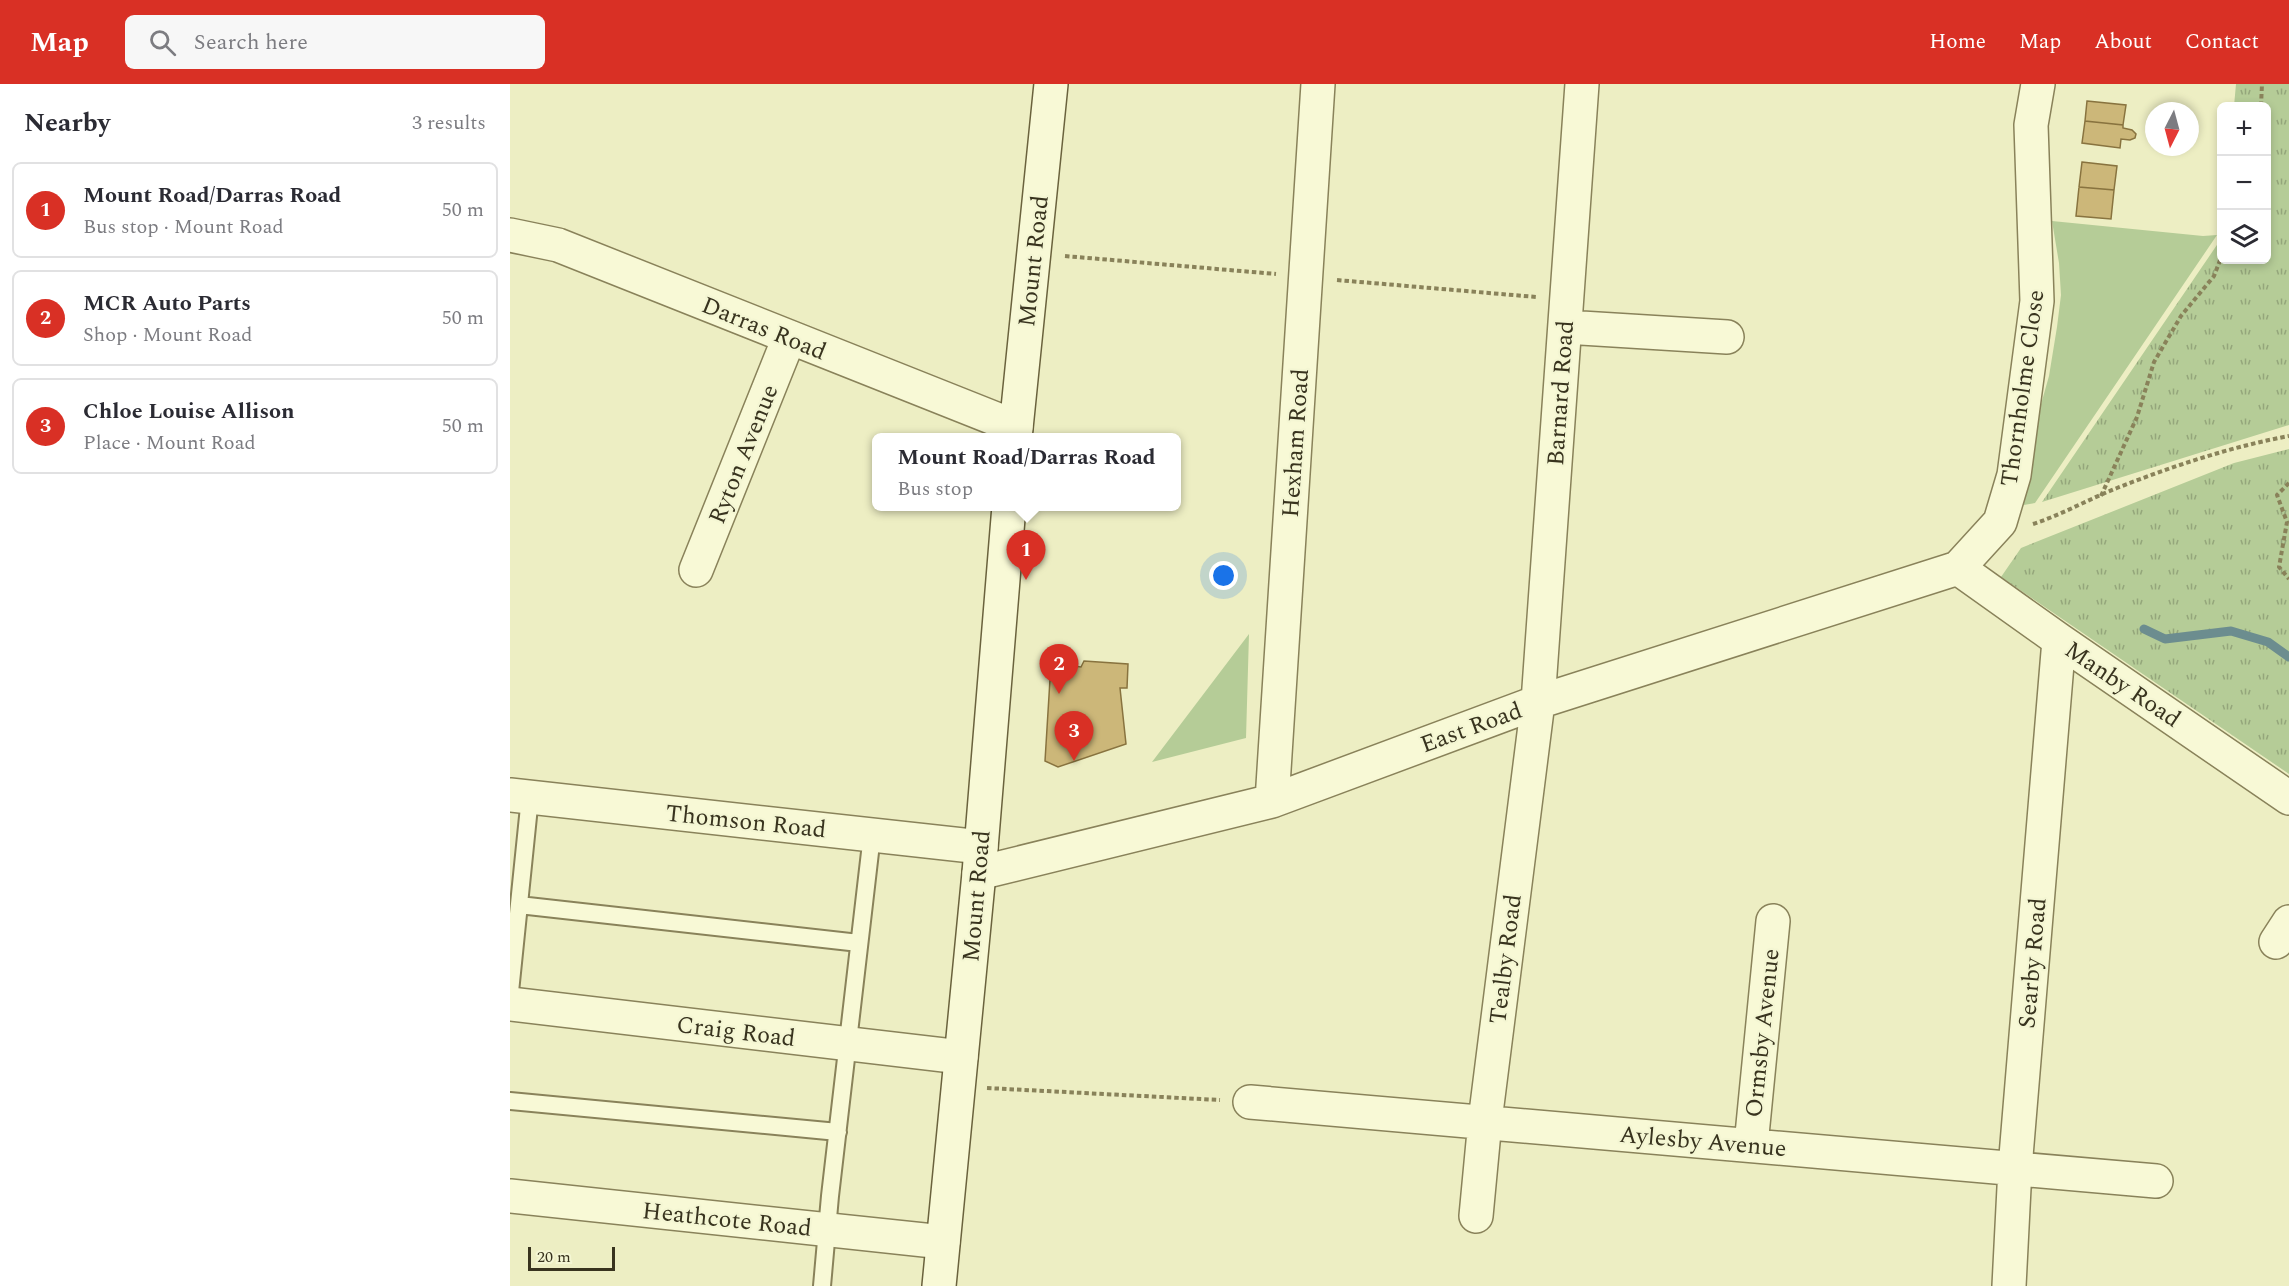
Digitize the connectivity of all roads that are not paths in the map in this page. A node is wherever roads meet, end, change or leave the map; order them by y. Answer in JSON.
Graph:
{"nodes":[{"id":1,"x":1051,"y":84,"type":"edge"},
{"id":2,"x":1318,"y":84,"type":"edge"},
{"id":3,"x":1582,"y":84,"type":"edge"},
{"id":4,"x":2038,"y":84,"type":"edge"},
{"id":5,"x":510,"y":235,"type":"edge"},
{"id":6,"x":1565,"y":327,"type":"junction"},
{"id":7,"x":1727,"y":337,"type":"dead end"},
{"id":8,"x":789,"y":338,"type":"junction"},
{"id":9,"x":1015,"y":432,"type":"edge"},
{"id":10,"x":1009,"y":511,"type":"edge"},
{"id":11,"x":1958,"y":568,"type":"junction"},
{"id":12,"x":696,"y":570,"type":"dead end"},
{"id":13,"x":2059,"y":640,"type":"junction"},
{"id":14,"x":1538,"y":702,"type":"junction"},
{"id":15,"x":520,"y":796,"type":"edge"},
{"id":16,"x":2289,"y":798,"type":"edge"},
{"id":17,"x":1272,"y":801,"type":"junction"},
{"id":18,"x":872,"y":835,"type":"junction"},
{"id":19,"x":980,"y":860,"type":"junction"},
{"id":20,"x":519,"y":905,"type":"junction"},
{"id":21,"x":1773,"y":921,"type":"dead end"},
{"id":22,"x":859,"y":943,"type":"junction"},
{"id":23,"x":510,"y":992,"type":"edge"},
{"id":24,"x":510,"y":1004,"type":"edge"},
{"id":25,"x":848,"y":1044,"type":"junction"},
{"id":26,"x":960,"y":1072,"type":"junction"},
{"id":27,"x":510,"y":1101,"type":"edge"},
{"id":28,"x":1250,"y":1102,"type":"road end"},
{"id":29,"x":1485,"y":1121,"type":"junction"},
{"id":30,"x":838,"y":1132,"type":"junction"},
{"id":31,"x":1751,"y":1145,"type":"junction"},
{"id":32,"x":2015,"y":1168,"type":"junction"},
{"id":33,"x":2156,"y":1181,"type":"dead end"},
{"id":34,"x":510,"y":1196,"type":"edge"},
{"id":35,"x":1476,"y":1216,"type":"dead end"},
{"id":36,"x":827,"y":1229,"type":"junction"},
{"id":37,"x":944,"y":1242,"type":"junction"},
{"id":38,"x":822,"y":1286,"type":"edge"},
{"id":39,"x":939,"y":1286,"type":"edge"},
{"id":40,"x":2009,"y":1286,"type":"edge"}],
"edges":[{"from":1,"to":9,"type":"street","name":"Mount Road"},
{"from":2,"to":17,"type":"street","name":"Hexham Road"},
{"from":3,"to":6,"type":"street","name":"Barnard Road"},
{"from":4,"to":11,"type":"street","name":"Thornholme Close"},
{"from":5,"to":8,"type":"street","name":"Darras Road"},
{"from":6,"to":7,"type":"street"},
{"from":6,"to":14,"type":"street","name":"Barnard Road"},
{"from":8,"to":9,"type":"street","name":"Darras Road"},
{"from":8,"to":12,"type":"street","name":"Ryton Avenue"},
{"from":10,"to":19,"type":"street","name":"Mount Road"},
{"from":11,"to":13,"type":"street","name":"Manby Road"},
{"from":11,"to":14,"type":"street","name":"East Road"},
{"from":13,"to":16,"type":"street","name":"Manby Road"},
{"from":13,"to":32,"type":"street","name":"Searby Road"},
{"from":14,"to":17,"type":"street","name":"East Road"},
{"from":14,"to":29,"type":"street","name":"Tealby Road"},
{"from":15,"to":18,"type":"street","name":"Thomson Road"},
{"from":15,"to":20,"type":"lane"},
{"from":17,"to":19,"type":"street","name":"East Road"},
{"from":18,"to":19,"type":"street","name":"Thomson Road"},
{"from":18,"to":22,"type":"lane"},
{"from":19,"to":26,"type":"street","name":"Mount Road"},
{"from":20,"to":22,"type":"lane"},
{"from":20,"to":23,"type":"lane"},
{"from":21,"to":31,"type":"street","name":"Ormsby Avenue"},
{"from":22,"to":25,"type":"lane"},
{"from":24,"to":25,"type":"street","name":"Craig Road"},
{"from":25,"to":26,"type":"street","name":"Craig Road"},
{"from":25,"to":30,"type":"lane"},
{"from":26,"to":37,"type":"street","name":"Mount Road"},
{"from":27,"to":30,"type":"lane"},
{"from":28,"to":29,"type":"street","name":"Aylesby Avenue"},
{"from":29,"to":31,"type":"street","name":"Aylesby Avenue"},
{"from":29,"to":35,"type":"street","name":"Tealby Road"},
{"from":30,"to":36,"type":"lane"},
{"from":31,"to":32,"type":"street","name":"Aylesby Avenue"},
{"from":32,"to":33,"type":"street","name":"Aylesby Avenue"},
{"from":32,"to":40,"type":"street","name":"Searby Road"},
{"from":34,"to":36,"type":"street","name":"Heathcote Road"},
{"from":36,"to":37,"type":"street","name":"Heathcote Road"},
{"from":36,"to":38,"type":"lane"},
{"from":37,"to":39,"type":"street","name":"Mount Road"}]}
